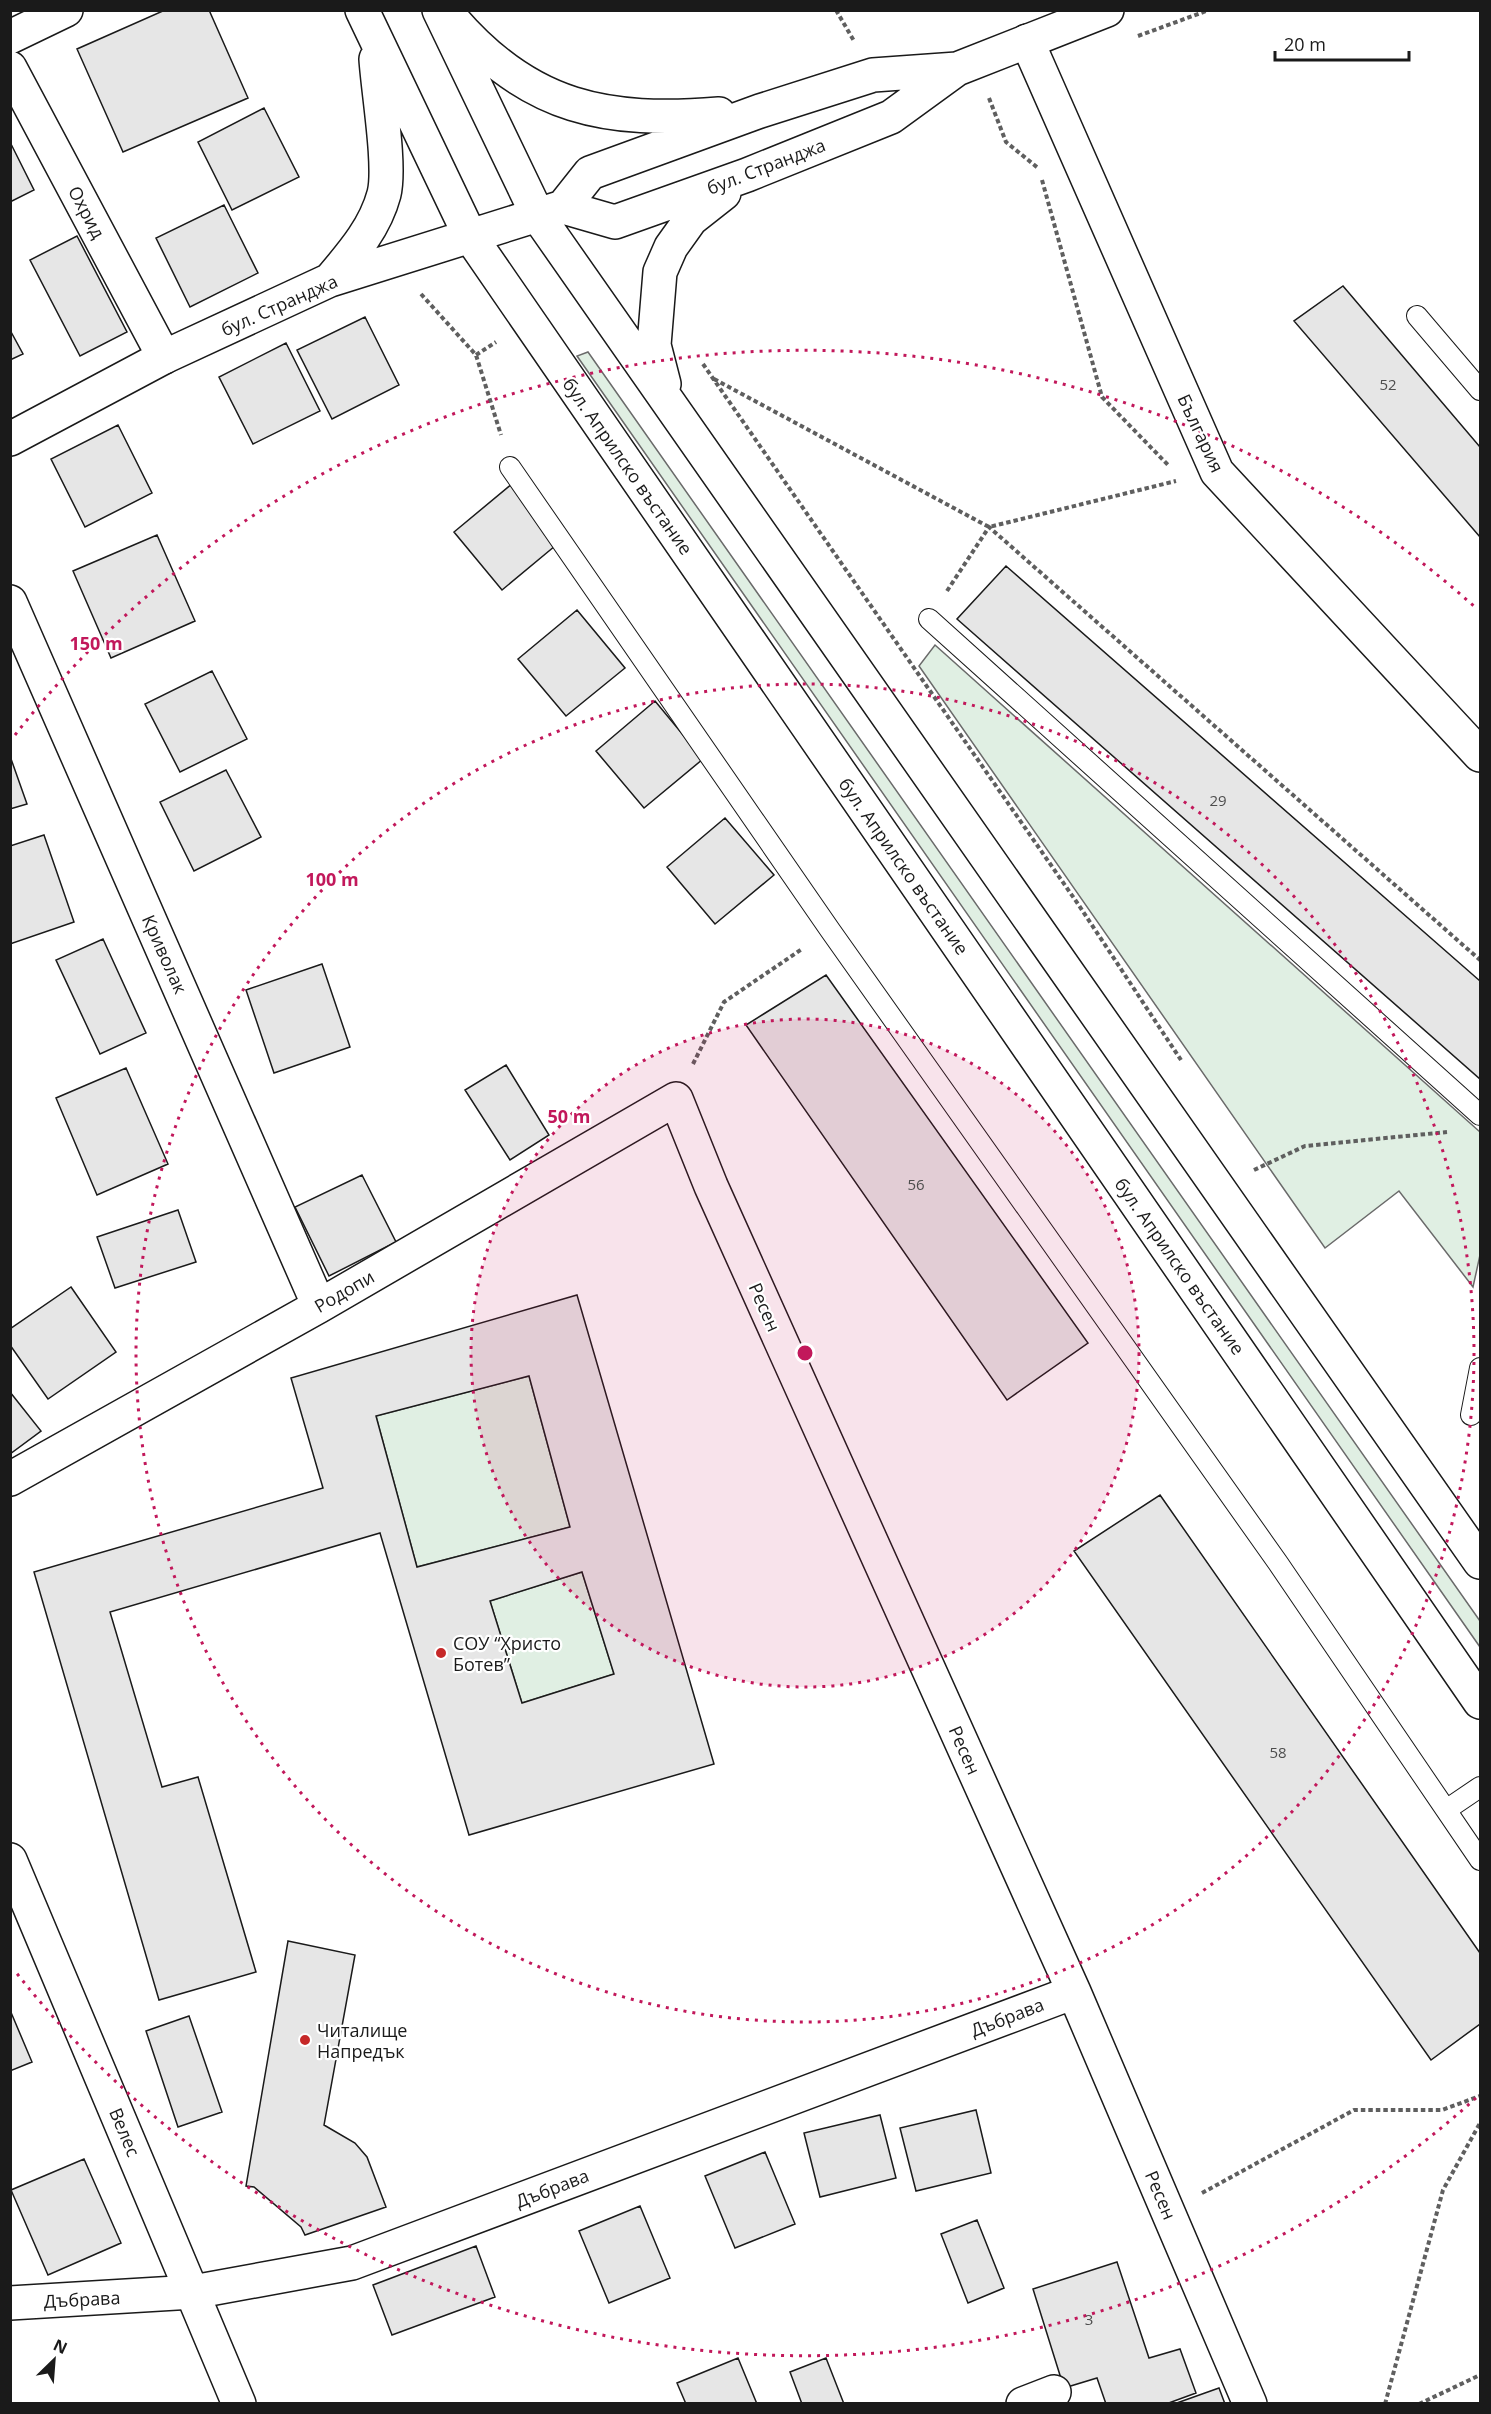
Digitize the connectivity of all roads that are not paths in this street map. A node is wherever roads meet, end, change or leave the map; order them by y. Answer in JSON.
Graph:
{"nodes":[{"id":1,"x":66,"y":10,"type":"edge"},
{"id":2,"x":439,"y":10,"type":"edge"},
{"id":3,"x":444,"y":10,"type":"edge"},
{"id":4,"x":1107,"y":10,"type":"edge"},
{"id":5,"x":368,"y":25,"type":"edge"},
{"id":6,"x":10,"y":37,"type":"edge"},
{"id":7,"x":1027,"y":41,"type":"junction"},
{"id":8,"x":10,"y":68,"type":"edge"},
{"id":9,"x":957,"y":69,"type":"junction"},
{"id":10,"x":760,"y":111,"type":"junction"},
{"id":11,"x":747,"y":175,"type":"junction"},
{"id":12,"x":551,"y":212,"type":"junction"},
{"id":13,"x":470,"y":236,"type":"junction"},
{"id":14,"x":330,"y":280,"type":"junction"},
{"id":15,"x":1417,"y":316,"type":"dead end"},
{"id":16,"x":164,"y":357,"type":"junction"},
{"id":17,"x":1480,"y":390,"type":"edge"},
{"id":18,"x":668,"y":401,"type":"junction"},
{"id":19,"x":10,"y":439,"type":"edge"},
{"id":20,"x":510,"y":466,"type":"road end"},
{"id":21,"x":10,"y":602,"type":"edge"},
{"id":22,"x":929,"y":619,"type":"dead end"},
{"id":23,"x":1480,"y":755,"type":"edge"},
{"id":24,"x":676,"y":1099,"type":"joint"},
{"id":25,"x":1480,"y":1115,"type":"edge"},
{"id":26,"x":319,"y":1306,"type":"junction"},
{"id":27,"x":1480,"y":1368,"type":"edge"},
{"id":28,"x":1471,"y":1415,"type":"dead end"},
{"id":29,"x":10,"y":1479,"type":"edge"},
{"id":30,"x":1480,"y":1562,"type":"edge"},
{"id":31,"x":1480,"y":1702,"type":"edge"},
{"id":32,"x":1480,"y":1787,"type":"edge"},
{"id":33,"x":1446,"y":1810,"type":"junction"},
{"id":34,"x":10,"y":1860,"type":"edge"},
{"id":35,"x":1480,"y":1860,"type":"edge"},
{"id":36,"x":1074,"y":1992,"type":"junction"},
{"id":37,"x":192,"y":2292,"type":"junction"},
{"id":38,"x":10,"y":2303,"type":"edge"},
{"id":39,"x":1054,"y":2392,"type":"dead end"},
{"id":40,"x":239,"y":2403,"type":"edge"},
{"id":41,"x":1023,"y":2403,"type":"edge"},
{"id":42,"x":1250,"y":2403,"type":"edge"}],
"edges":[{"from":1,"to":6,"type":"street"},
{"from":2,"to":12,"type":"street"},
{"from":3,"to":10,"type":"street"},
{"from":4,"to":7,"type":"street","name":"бул. Странджа"},
{"from":5,"to":13,"type":"street","name":"бул. Априлско въстание"},
{"from":5,"to":14,"type":"street"},
{"from":7,"to":9,"type":"street","name":"бул. Странджа"},
{"from":7,"to":23,"type":"street","name":"България"},
{"from":8,"to":16,"type":"street","name":"Охрид"},
{"from":9,"to":10,"type":"street","name":"бул. Странджа"},
{"from":9,"to":11,"type":"street","name":"бул. Странджа"},
{"from":10,"to":12,"type":"street","name":"бул. Странджа"},
{"from":11,"to":12,"type":"street","name":"бул. Странджа"},
{"from":11,"to":18,"type":"street"},
{"from":12,"to":13,"type":"street","name":"бул. Странджа"},
{"from":12,"to":18,"type":"street"},
{"from":13,"to":14,"type":"street","name":"бул. Странджа"},
{"from":13,"to":31,"type":"street","name":"бул. Априлско въстание"},
{"from":14,"to":16,"type":"street","name":"бул. Странджа"},
{"from":15,"to":17,"type":"lane"},
{"from":16,"to":19,"type":"street","name":"бул. Странджа"},
{"from":18,"to":30,"type":"street"},
{"from":20,"to":33,"type":"lane"},
{"from":21,"to":26,"type":"street","name":"Криволак"},
{"from":22,"to":25,"type":"lane"},
{"from":24,"to":26,"type":"street","name":"Родопи"},
{"from":24,"to":36,"type":"street","name":"Ресен"},
{"from":26,"to":29,"type":"street","name":"Родопи"},
{"from":27,"to":28,"type":"lane"},
{"from":32,"to":33,"type":"lane"},
{"from":33,"to":35,"type":"lane"},
{"from":34,"to":37,"type":"street","name":"Велес"},
{"from":36,"to":37,"type":"street","name":"Дъбрава"},
{"from":36,"to":42,"type":"street","name":"Ресен"},
{"from":37,"to":38,"type":"street","name":"Дъбрава"},
{"from":37,"to":40,"type":"street","name":"Велес"},
{"from":39,"to":41,"type":"street"}]}
